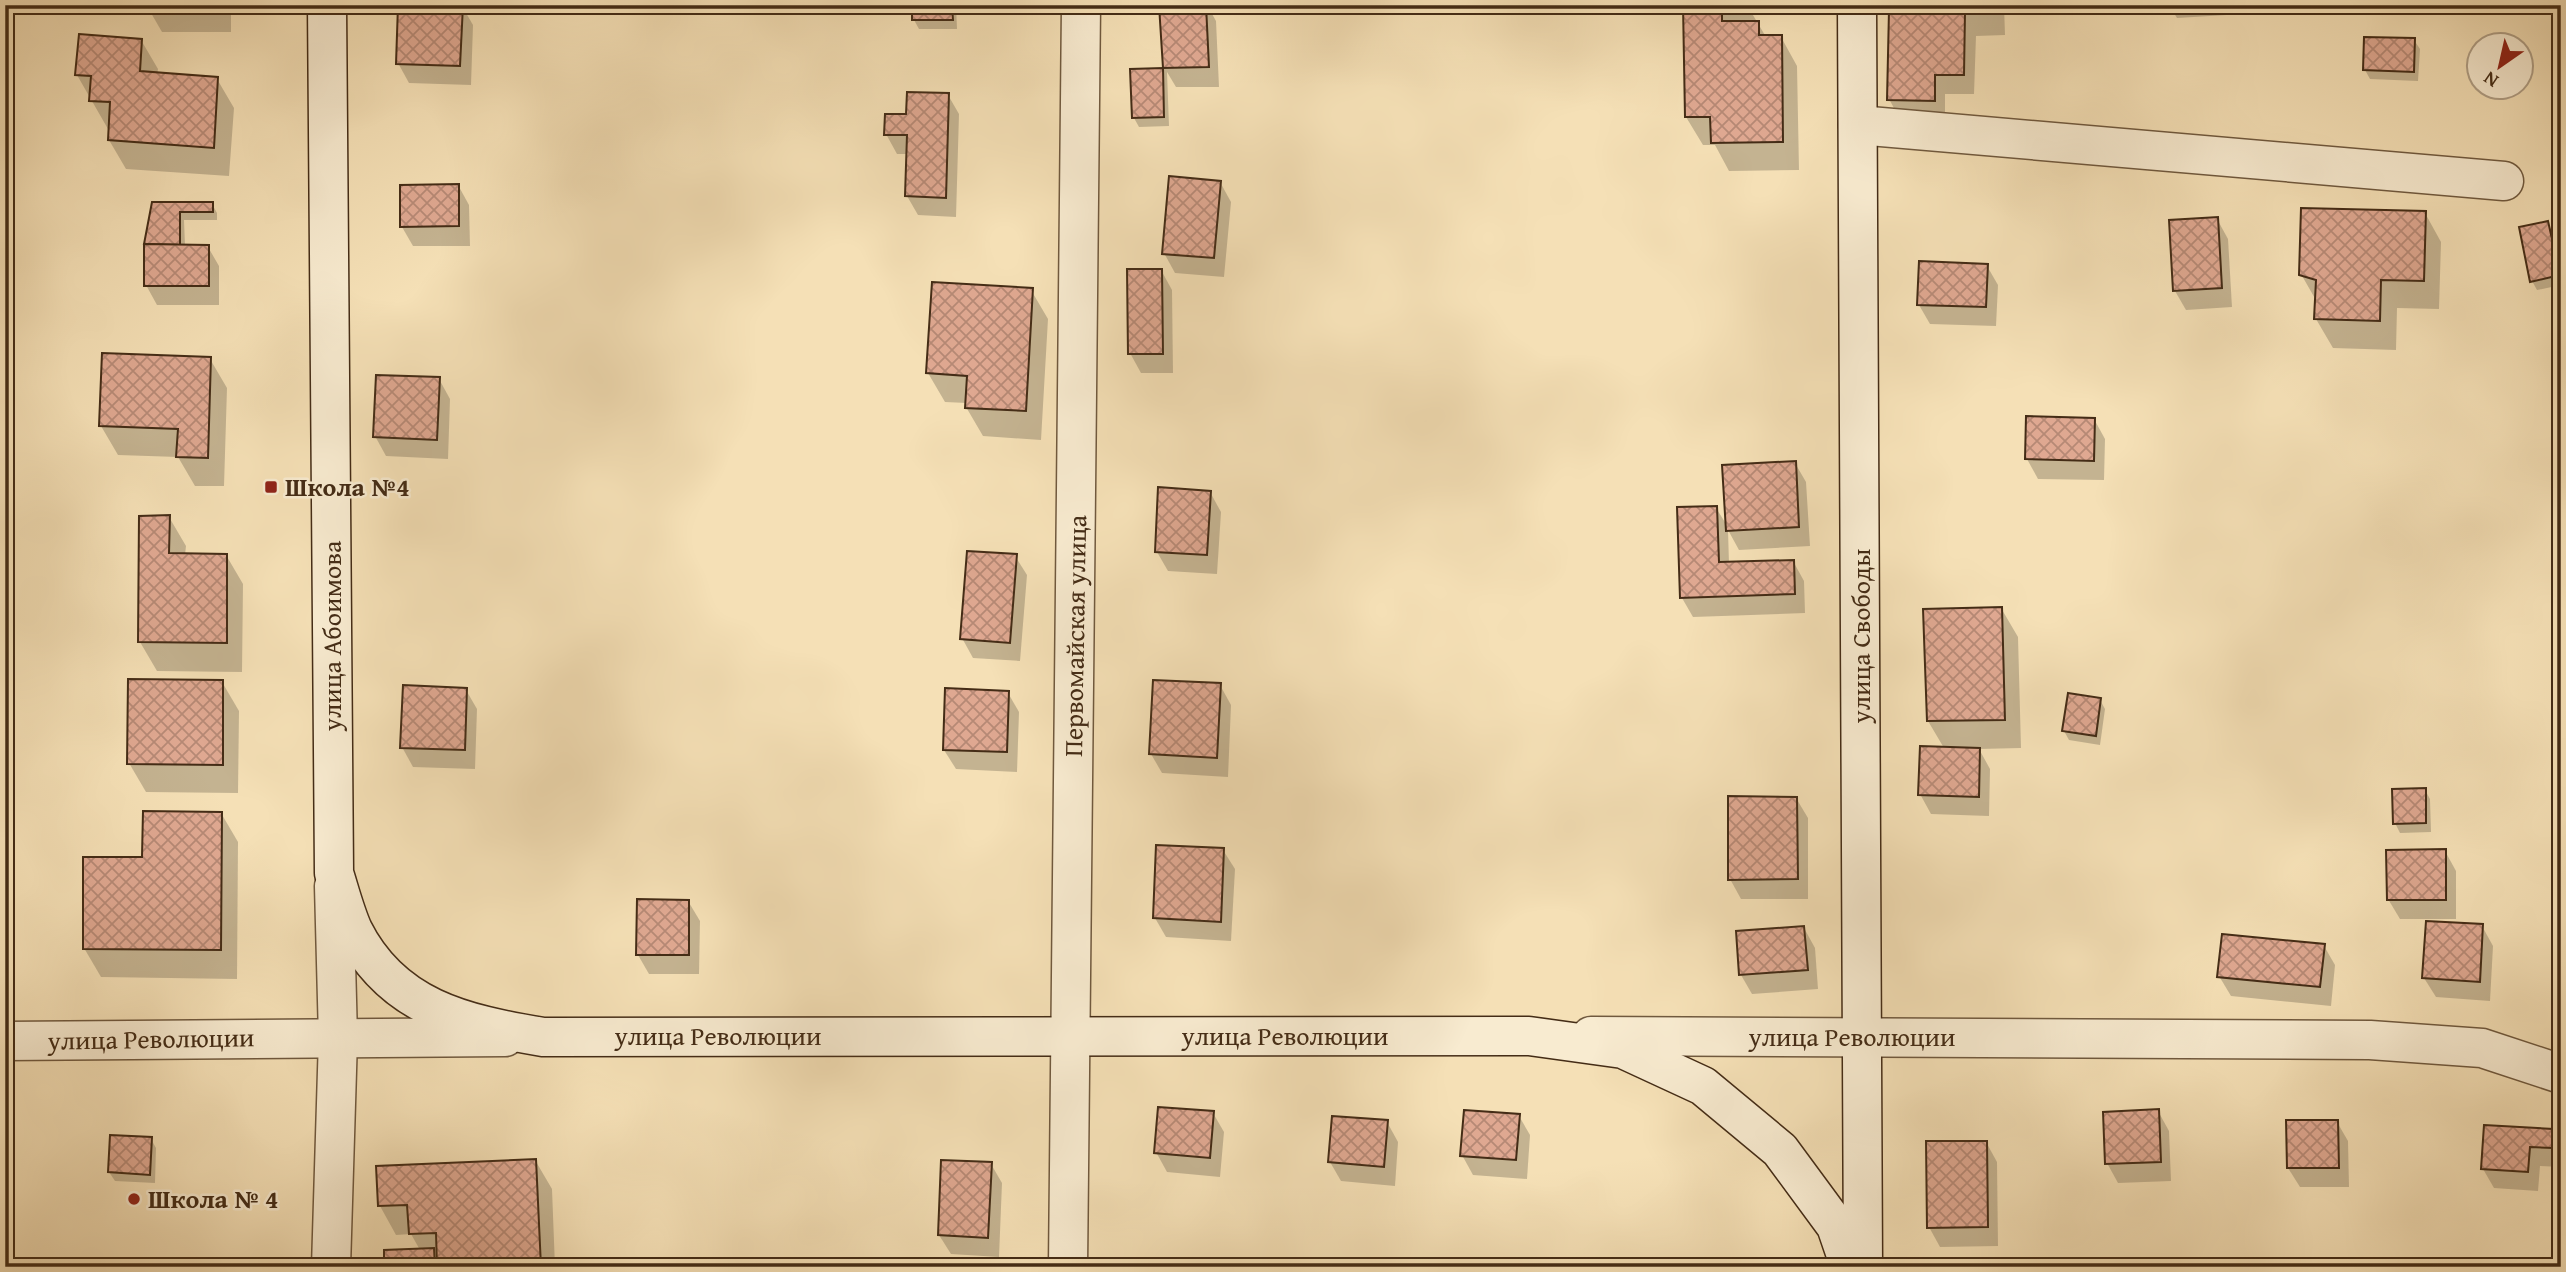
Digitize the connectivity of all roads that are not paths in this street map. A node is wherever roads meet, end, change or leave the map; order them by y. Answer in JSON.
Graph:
{"nodes":[{"id":1,"x":327,"y":5,"type":"edge"},
{"id":2,"x":1081,"y":5,"type":"edge"},
{"id":3,"x":1857,"y":5,"type":"edge"},
{"id":4,"x":1858,"y":125,"type":"junction"},
{"id":5,"x":2504,"y":181,"type":"dead end"},
{"id":6,"x":334,"y":873,"type":"junction"},
{"id":7,"x":1071,"y":1036,"type":"junction"},
{"id":8,"x":1529,"y":1036,"type":"junction"},
{"id":9,"x":542,"y":1037,"type":"junction"},
{"id":10,"x":1863,"y":1037,"type":"junction"},
{"id":11,"x":338,"y":1038,"type":"junction"},
{"id":12,"x":5,"y":1041,"type":"edge"},
{"id":13,"x":2561,"y":1074,"type":"edge"},
{"id":14,"x":331,"y":1267,"type":"edge"},
{"id":15,"x":1069,"y":1267,"type":"edge"},
{"id":16,"x":1850,"y":1267,"type":"edge"},
{"id":17,"x":1863,"y":1267,"type":"edge"}],
"edges":[{"from":1,"to":6,"type":"street","name":"улица Абоимова"},
{"from":2,"to":7,"type":"street","name":"Первомайская улица"},
{"from":3,"to":4,"type":"street","name":"улица Свободы"},
{"from":4,"to":5,"type":"street"},
{"from":4,"to":10,"type":"street","name":"улица Свободы"},
{"from":6,"to":9,"type":"street"},
{"from":6,"to":11,"type":"street","name":"улица Абоимова"},
{"from":7,"to":8,"type":"street","name":"улица Революции"},
{"from":7,"to":9,"type":"street","name":"улица Революции"},
{"from":7,"to":15,"type":"street","name":"Первомайская улица"},
{"from":8,"to":10,"type":"street","name":"улица Революции"},
{"from":8,"to":16,"type":"street"},
{"from":9,"to":11,"type":"street","name":"улица Революции"},
{"from":10,"to":13,"type":"street","name":"улица Революции"},
{"from":10,"to":17,"type":"street","name":"улица Свободы"},
{"from":11,"to":12,"type":"street","name":"улица Революции"},
{"from":11,"to":14,"type":"street","name":"улица Абоимова"}]}
